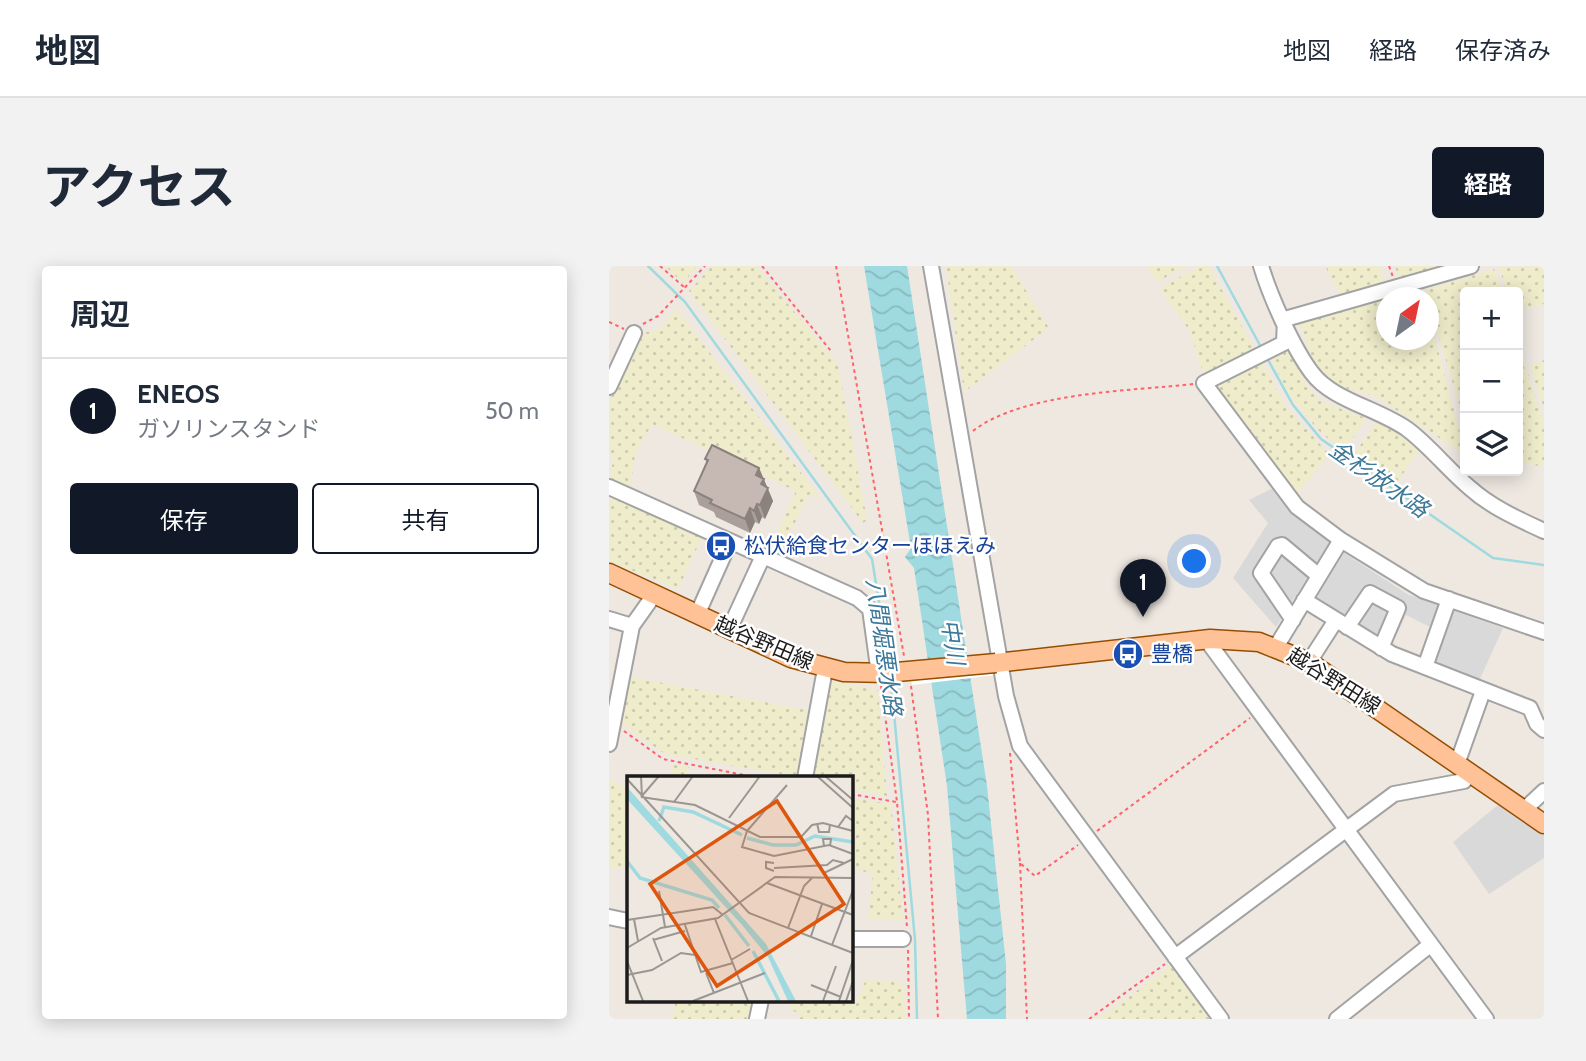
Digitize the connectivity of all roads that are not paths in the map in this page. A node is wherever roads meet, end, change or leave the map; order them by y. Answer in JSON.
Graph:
{"nodes":[{"id":1,"x":931,"y":266,"type":"edge"},
{"id":2,"x":1262,"y":266,"type":"edge"},
{"id":3,"x":1471,"y":266,"type":"edge"},
{"id":4,"x":1285,"y":319,"type":"junction"},
{"id":5,"x":634,"y":333,"type":"road end"},
{"id":6,"x":609,"y":387,"type":"edge"},
{"id":7,"x":609,"y":487,"type":"edge"},
{"id":8,"x":1544,"y":531,"type":"edge"},
{"id":9,"x":1341,"y":540,"type":"junction"},
{"id":10,"x":730,"y":541,"type":"junction"},
{"id":11,"x":763,"y":556,"type":"junction"},
{"id":12,"x":609,"y":573,"type":"edge"},
{"id":13,"x":1319,"y":576,"type":"junction"},
{"id":14,"x":654,"y":595,"type":"junction"},
{"id":15,"x":1449,"y":599,"type":"junction"},
{"id":16,"x":1304,"y":600,"type":"junction"},
{"id":17,"x":697,"y":615,"type":"junction"},
{"id":18,"x":609,"y":619,"type":"edge"},
{"id":19,"x":1293,"y":620,"type":"junction"},
{"id":20,"x":1342,"y":623,"type":"junction"},
{"id":21,"x":632,"y":626,"type":"junction"},
{"id":22,"x":729,"y":630,"type":"junction"},
{"id":23,"x":1544,"y":632,"type":"edge"},
{"id":24,"x":1210,"y":639,"type":"junction"},
{"id":25,"x":1276,"y":647,"type":"junction"},
{"id":26,"x":1381,"y":648,"type":"junction"},
{"id":27,"x":998,"y":662,"type":"junction"},
{"id":28,"x":1309,"y":662,"type":"junction"},
{"id":29,"x":1425,"y":667,"type":"junction"},
{"id":30,"x":825,"y":669,"type":"junction"},
{"id":31,"x":883,"y":674,"type":"junction"},
{"id":32,"x":1483,"y":691,"type":"junction"},
{"id":33,"x":1544,"y":730,"type":"edge"},
{"id":34,"x":609,"y":744,"type":"edge"},
{"id":35,"x":1464,"y":769,"type":"junction"},
{"id":36,"x":805,"y":776,"type":"edge"},
{"id":37,"x":1544,"y":792,"type":"edge"},
{"id":38,"x":1524,"y":810,"type":"junction"},
{"id":39,"x":1544,"y":824,"type":"edge"},
{"id":40,"x":1345,"y":830,"type":"junction"},
{"id":41,"x":609,"y":917,"type":"edge"},
{"id":42,"x":627,"y":921,"type":"edge"},
{"id":43,"x":852,"y":939,"type":"edge"},
{"id":44,"x":903,"y":939,"type":"dead end"},
{"id":45,"x":1430,"y":944,"type":"junction"},
{"id":46,"x":1175,"y":957,"type":"junction"},
{"id":47,"x":1221,"y":1019,"type":"edge"},
{"id":48,"x":1337,"y":1019,"type":"edge"},
{"id":49,"x":1486,"y":1019,"type":"edge"}],
"edges":[{"from":1,"to":27,"type":"street"},
{"from":2,"to":4,"type":"street"},
{"from":3,"to":4,"type":"street"},
{"from":4,"to":8,"type":"street"},
{"from":4,"to":9,"type":"street"},
{"from":5,"to":6,"type":"street"},
{"from":7,"to":10,"type":"street"},
{"from":9,"to":13,"type":"street"},
{"from":9,"to":15,"type":"street"},
{"from":10,"to":11,"type":"street"},
{"from":10,"to":17,"type":"street"},
{"from":11,"to":22,"type":"street"},
{"from":11,"to":31,"type":"street"},
{"from":12,"to":14,"type":"main road","name":"越谷野田線"},
{"from":13,"to":16,"type":"street"},
{"from":13,"to":19,"type":"street"},
{"from":14,"to":17,"type":"main road","name":"越谷野田線"},
{"from":14,"to":21,"type":"street"},
{"from":15,"to":23,"type":"street"},
{"from":15,"to":29,"type":"street"},
{"from":16,"to":19,"type":"street"},
{"from":16,"to":20,"type":"street"},
{"from":17,"to":22,"type":"main road","name":"越谷野田線"},
{"from":18,"to":21,"type":"street"},
{"from":19,"to":25,"type":"street"},
{"from":20,"to":26,"type":"street"},
{"from":20,"to":26,"type":"street"},
{"from":20,"to":28,"type":"street"},
{"from":21,"to":34,"type":"street"},
{"from":22,"to":30,"type":"main road","name":"越谷野田線"},
{"from":24,"to":25,"type":"main road","name":"越谷野田線"},
{"from":24,"to":27,"type":"main road","name":"越谷野田線"},
{"from":24,"to":40,"type":"street"},
{"from":25,"to":28,"type":"main road","name":"越谷野田線"},
{"from":26,"to":29,"type":"street"},
{"from":27,"to":31,"type":"main road","name":"越谷野田線","bridge":true},
{"from":27,"to":46,"type":"street"},
{"from":28,"to":35,"type":"main road","name":"越谷野田線"},
{"from":29,"to":32,"type":"street"},
{"from":30,"to":31,"type":"main road","name":"越谷野田線"},
{"from":30,"to":36,"type":"street"},
{"from":32,"to":33,"type":"street"},
{"from":32,"to":35,"type":"street"},
{"from":35,"to":38,"type":"main road","name":"越谷野田線"},
{"from":35,"to":40,"type":"street"},
{"from":37,"to":38,"type":"street"},
{"from":38,"to":39,"type":"main road","name":"越谷野田線"},
{"from":40,"to":45,"type":"street"},
{"from":40,"to":46,"type":"street"},
{"from":41,"to":42,"type":"street"},
{"from":43,"to":44,"type":"street"},
{"from":45,"to":48,"type":"street"},
{"from":45,"to":49,"type":"street"},
{"from":46,"to":47,"type":"street"}]}
